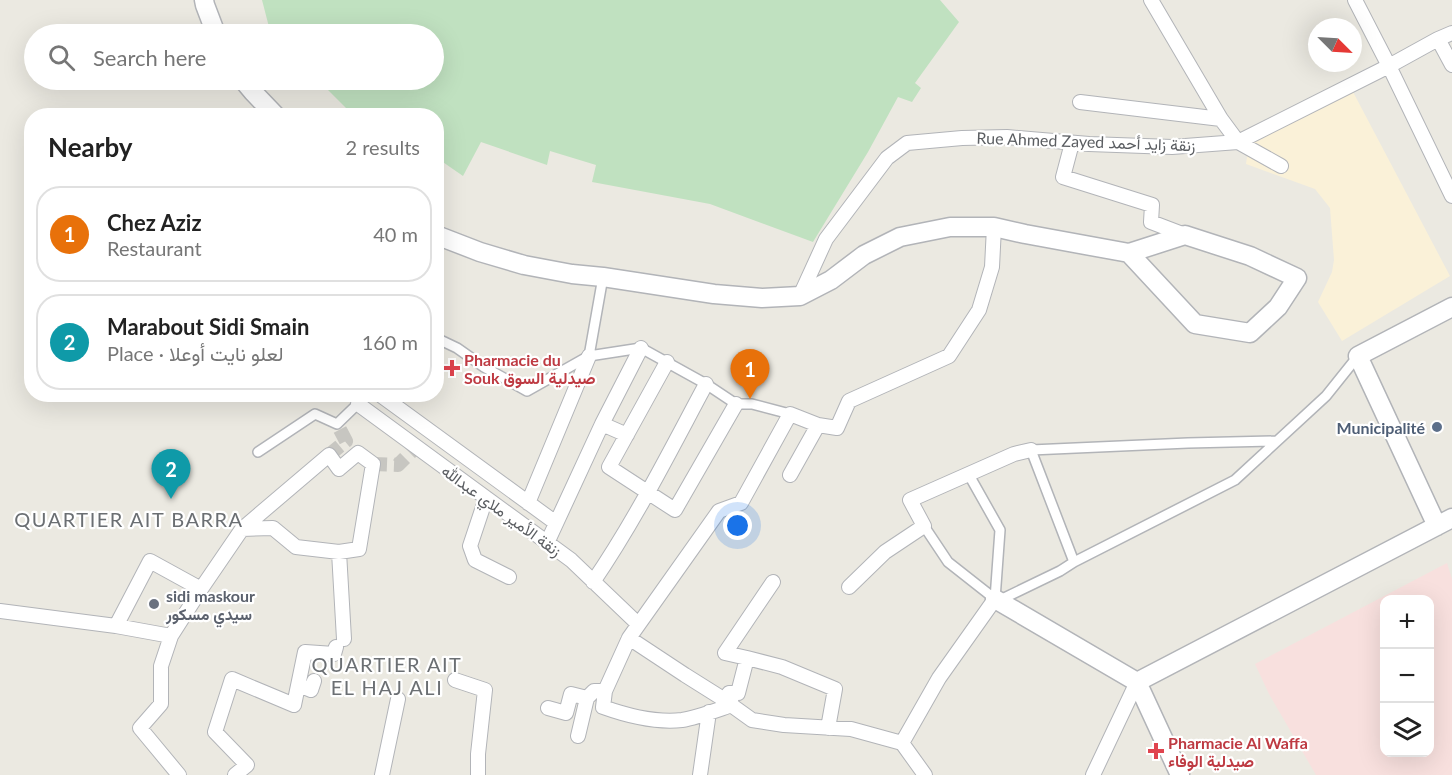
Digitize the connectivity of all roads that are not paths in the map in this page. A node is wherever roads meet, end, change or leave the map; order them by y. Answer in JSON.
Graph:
{"nodes":[{"id":1,"x":204,"y":0,"type":"edge"},
{"id":2,"x":1151,"y":0,"type":"edge"},
{"id":3,"x":1355,"y":0,"type":"edge"},
{"id":4,"x":212,"y":24,"type":"edge"},
{"id":5,"x":1452,"y":33,"type":"edge"},
{"id":6,"x":1438,"y":39,"type":"junction"},
{"id":7,"x":1452,"y":65,"type":"edge"},
{"id":8,"x":1389,"y":66,"type":"junction"},
{"id":9,"x":251,"y":90,"type":"edge"},
{"id":10,"x":1080,"y":102,"type":"dead end"},
{"id":11,"x":268,"y":108,"type":"edge"},
{"id":12,"x":1221,"y":119,"type":"junction"},
{"id":13,"x":1238,"y":142,"type":"junction"},
{"id":14,"x":1072,"y":143,"type":"junction"},
{"id":15,"x":1281,"y":166,"type":"dead end"},
{"id":16,"x":1452,"y":196,"type":"edge"},
{"id":17,"x":994,"y":227,"type":"junction"},
{"id":18,"x":1185,"y":235,"type":"junction"},
{"id":19,"x":444,"y":238,"type":"edge"},
{"id":20,"x":1129,"y":253,"type":"junction"},
{"id":21,"x":603,"y":277,"type":"junction"},
{"id":22,"x":800,"y":296,"type":"junction"},
{"id":23,"x":1452,"y":307,"type":"edge"},
{"id":24,"x":444,"y":342,"type":"edge"},
{"id":25,"x":641,"y":348,"type":"junction"},
{"id":26,"x":589,"y":356,"type":"junction"},
{"id":27,"x":1358,"y":356,"type":"junction"},
{"id":28,"x":667,"y":362,"type":"junction"},
{"id":29,"x":706,"y":384,"type":"junction"},
{"id":30,"x":360,"y":402,"type":"edge"},
{"id":31,"x":367,"y":402,"type":"edge"},
{"id":32,"x":390,"y":402,"type":"edge"},
{"id":33,"x":736,"y":404,"type":"junction"},
{"id":34,"x":790,"y":414,"type":"junction"},
{"id":35,"x":602,"y":424,"type":"junction"},
{"id":36,"x":818,"y":425,"type":"junction"},
{"id":37,"x":627,"y":435,"type":"junction"},
{"id":38,"x":1276,"y":441,"type":"junction"},
{"id":39,"x":1031,"y":450,"type":"junction"},
{"id":40,"x":258,"y":452,"type":"dead end"},
{"id":41,"x":790,"y":475,"type":"dead end"},
{"id":42,"x":969,"y":475,"type":"junction"},
{"id":43,"x":648,"y":493,"type":"junction"},
{"id":44,"x":486,"y":498,"type":"junction"},
{"id":45,"x":528,"y":503,"type":"junction"},
{"id":46,"x":1444,"y":522,"type":"edge"},
{"id":47,"x":556,"y":523,"type":"junction"},
{"id":48,"x":924,"y":526,"type":"junction"},
{"id":49,"x":242,"y":529,"type":"junction"},
{"id":50,"x":547,"y":543,"type":"junction"},
{"id":51,"x":339,"y":552,"type":"junction"},
{"id":52,"x":1074,"y":562,"type":"junction"},
{"id":53,"x":509,"y":577,"type":"dead end"},
{"id":54,"x":594,"y":582,"type":"junction"},
{"id":55,"x":772,"y":582,"type":"dead end"},
{"id":56,"x":849,"y":587,"type":"dead end"},
{"id":57,"x":201,"y":589,"type":"junction"},
{"id":58,"x":997,"y":600,"type":"junction"},
{"id":59,"x":0,"y":611,"type":"edge"},
{"id":60,"x":638,"y":624,"type":"junction"},
{"id":61,"x":116,"y":626,"type":"junction"},
{"id":62,"x":171,"y":636,"type":"junction"},
{"id":63,"x":629,"y":638,"type":"junction"},
{"id":64,"x":747,"y":658,"type":"junction"},
{"id":65,"x":455,"y":680,"type":"dead end"},
{"id":66,"x":314,"y":681,"type":"dead end"},
{"id":67,"x":1137,"y":682,"type":"junction"},
{"id":68,"x":299,"y":685,"type":"junction"},
{"id":69,"x":605,"y":691,"type":"junction"},
{"id":70,"x":587,"y":698,"type":"junction"},
{"id":71,"x":398,"y":699,"type":"dead end"},
{"id":72,"x":732,"y":705,"type":"junction"},
{"id":73,"x":548,"y":708,"type":"dead end"},
{"id":74,"x":709,"y":712,"type":"junction"},
{"id":75,"x":828,"y":728,"type":"junction"},
{"id":76,"x":578,"y":736,"type":"dead end"},
{"id":77,"x":902,"y":743,"type":"junction"},
{"id":78,"x":179,"y":775,"type":"edge"},
{"id":79,"x":236,"y":775,"type":"edge"},
{"id":80,"x":382,"y":775,"type":"edge"},
{"id":81,"x":478,"y":775,"type":"edge"},
{"id":82,"x":700,"y":775,"type":"edge"},
{"id":83,"x":925,"y":775,"type":"edge"},
{"id":84,"x":1093,"y":775,"type":"edge"},
{"id":85,"x":1180,"y":775,"type":"edge"}],
"edges":[{"from":1,"to":4,"type":"street"},
{"from":2,"to":12,"type":"street"},
{"from":3,"to":8,"type":"street"},
{"from":5,"to":6,"type":"street"},
{"from":6,"to":7,"type":"street"},
{"from":6,"to":8,"type":"street"},
{"from":8,"to":13,"type":"street"},
{"from":8,"to":16,"type":"street"},
{"from":9,"to":11,"type":"street"},
{"from":10,"to":12,"type":"street"},
{"from":12,"to":13,"type":"street"},
{"from":13,"to":14,"type":"street","name":"Rue Ahmed Zayed زنقة زايد أحمد"},
{"from":13,"to":15,"type":"street"},
{"from":14,"to":18,"type":"street"},
{"from":14,"to":22,"type":"street","name":"Rue Ahmed Zayed زنقة زايد أحمد"},
{"from":17,"to":20,"type":"street"},
{"from":17,"to":22,"type":"street"},
{"from":17,"to":36,"type":"street"},
{"from":18,"to":20,"type":"street"},
{"from":18,"to":20,"type":"street"},
{"from":19,"to":21,"type":"street"},
{"from":21,"to":22,"type":"street"},
{"from":21,"to":26,"type":"lane"},
{"from":23,"to":27,"type":"street"},
{"from":24,"to":26,"type":"lane"},
{"from":25,"to":26,"type":"lane"},
{"from":25,"to":28,"type":"lane"},
{"from":25,"to":35,"type":"street"},
{"from":26,"to":45,"type":"street"},
{"from":27,"to":38,"type":"lane"},
{"from":27,"to":46,"type":"street"},
{"from":28,"to":29,"type":"lane"},
{"from":28,"to":37,"type":"street"},
{"from":29,"to":33,"type":"lane"},
{"from":29,"to":43,"type":"street"},
{"from":30,"to":40,"type":"lane"},
{"from":31,"to":44,"type":"street","name":"زنقة الأمير ملاي عبدالله"},
{"from":32,"to":45,"type":"street"},
{"from":33,"to":34,"type":"lane"},
{"from":33,"to":43,"type":"street"},
{"from":34,"to":36,"type":"street"},
{"from":34,"to":60,"type":"street"},
{"from":35,"to":37,"type":"street"},
{"from":35,"to":47,"type":"street"},
{"from":36,"to":41,"type":"street"},
{"from":37,"to":43,"type":"street"},
{"from":38,"to":39,"type":"lane"},
{"from":38,"to":52,"type":"lane"},
{"from":39,"to":42,"type":"street"},
{"from":39,"to":52,"type":"lane"},
{"from":42,"to":48,"type":"street"},
{"from":42,"to":58,"type":"lane"},
{"from":43,"to":54,"type":"street"},
{"from":44,"to":50,"type":"street","name":"زنقة الأمير ملاي عبدالله"},
{"from":44,"to":53,"type":"street"},
{"from":45,"to":47,"type":"street"},
{"from":46,"to":67,"type":"street"},
{"from":47,"to":50,"type":"street"},
{"from":48,"to":56,"type":"street"},
{"from":48,"to":58,"type":"lane"},
{"from":49,"to":51,"type":"street"},
{"from":49,"to":51,"type":"street"},
{"from":49,"to":57,"type":"street"},
{"from":50,"to":54,"type":"street","name":"زنقة الأمير ملاي عبدالله"},
{"from":51,"to":68,"type":"street"},
{"from":52,"to":58,"type":"lane"},
{"from":54,"to":60,"type":"street","name":"زنقة الأمير ملاي عبدالله"},
{"from":55,"to":64,"type":"street"},
{"from":57,"to":61,"type":"street"},
{"from":57,"to":62,"type":"street"},
{"from":58,"to":67,"type":"street"},
{"from":58,"to":77,"type":"street"},
{"from":59,"to":61,"type":"street"},
{"from":60,"to":63,"type":"street"},
{"from":61,"to":62,"type":"street"},
{"from":62,"to":78,"type":"street"},
{"from":63,"to":69,"type":"street"},
{"from":63,"to":72,"type":"street"},
{"from":64,"to":72,"type":"street"},
{"from":64,"to":75,"type":"street"},
{"from":65,"to":81,"type":"street"},
{"from":66,"to":68,"type":"street"},
{"from":67,"to":84,"type":"street"},
{"from":67,"to":85,"type":"street"},
{"from":68,"to":79,"type":"street"},
{"from":69,"to":70,"type":"street"},
{"from":69,"to":74,"type":"street"},
{"from":70,"to":73,"type":"street"},
{"from":70,"to":76,"type":"street"},
{"from":71,"to":80,"type":"street"},
{"from":72,"to":74,"type":"street"},
{"from":72,"to":75,"type":"street"},
{"from":74,"to":82,"type":"street"},
{"from":75,"to":77,"type":"street"},
{"from":77,"to":83,"type":"street"}]}
